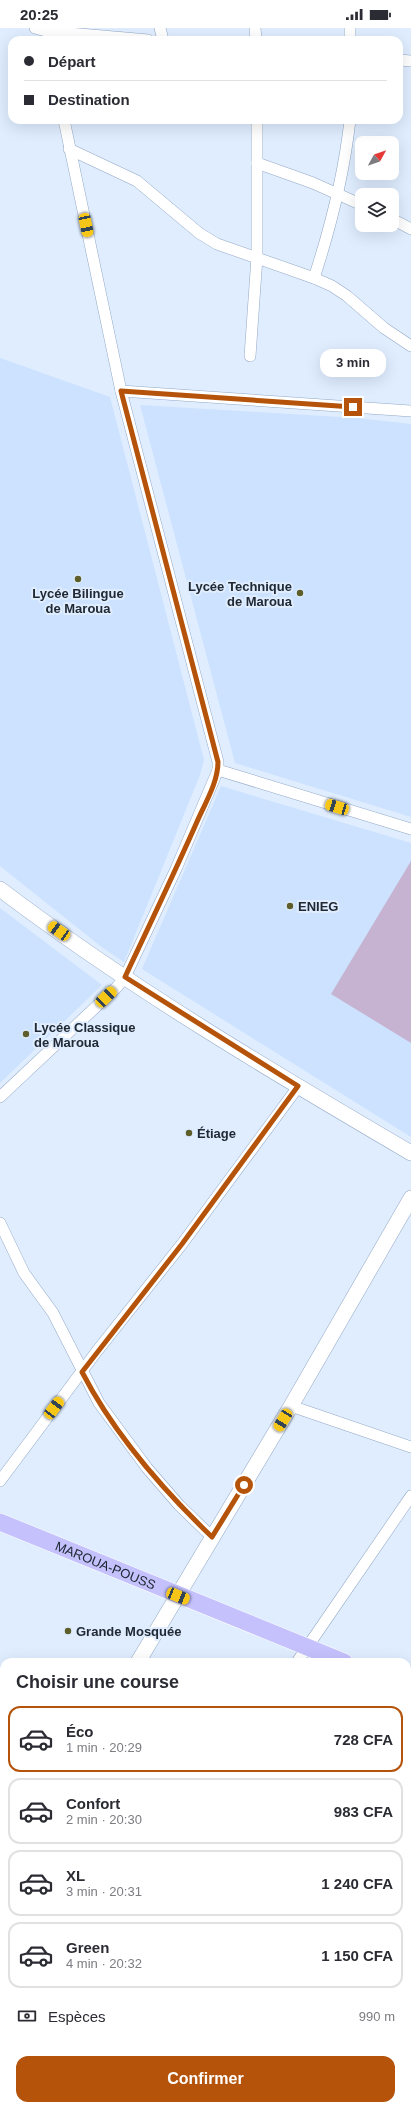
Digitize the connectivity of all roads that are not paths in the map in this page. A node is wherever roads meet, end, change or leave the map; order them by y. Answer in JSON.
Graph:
{"nodes":[{"id":1,"x":35,"y":28,"type":"edge"},
{"id":2,"x":47,"y":33,"type":"edge"},
{"id":3,"x":90,"y":36,"type":"edge"},
{"id":4,"x":65,"y":124,"type":"edge"},
{"id":5,"x":257,"y":124,"type":"edge"},
{"id":6,"x":350,"y":124,"type":"edge"},
{"id":7,"x":69,"y":149,"type":"junction"},
{"id":8,"x":257,"y":163,"type":"junction"},
{"id":9,"x":338,"y":193,"type":"junction"},
{"id":10,"x":355,"y":201,"type":"edge"},
{"id":11,"x":399,"y":223,"type":"edge"},
{"id":12,"x":411,"y":229,"type":"edge"},
{"id":13,"x":256,"y":257,"type":"junction"},
{"id":14,"x":314,"y":278,"type":"junction"},
{"id":15,"x":411,"y":346,"type":"edge"},
{"id":16,"x":250,"y":356,"type":"dead end"},
{"id":17,"x":121,"y":391,"type":"junction"},
{"id":18,"x":411,"y":411,"type":"edge"},
{"id":19,"x":218,"y":770,"type":"junction"},
{"id":20,"x":411,"y":829,"type":"edge"},
{"id":21,"x":0,"y":889,"type":"edge"},
{"id":22,"x":125,"y":977,"type":"junction"},
{"id":23,"x":298,"y":1086,"type":"junction"},
{"id":24,"x":0,"y":1097,"type":"edge"},
{"id":25,"x":411,"y":1153,"type":"edge"},
{"id":26,"x":411,"y":1198,"type":"edge"},
{"id":27,"x":0,"y":1222,"type":"edge"},
{"id":28,"x":82,"y":1372,"type":"junction"},
{"id":29,"x":291,"y":1406,"type":"junction"},
{"id":30,"x":411,"y":1448,"type":"edge"},
{"id":31,"x":0,"y":1481,"type":"edge"},
{"id":32,"x":411,"y":1496,"type":"edge"},
{"id":33,"x":0,"y":1522,"type":"edge"},
{"id":34,"x":212,"y":1537,"type":"junction"},
{"id":35,"x":178,"y":1596,"type":"junction"},
{"id":36,"x":306,"y":1647,"type":"junction"},
{"id":37,"x":140,"y":1658,"type":"edge"},
{"id":38,"x":299,"y":1658,"type":"edge"},
{"id":39,"x":334,"y":1658,"type":"edge"}],
"edges":[{"from":1,"to":2,"type":"street"},
{"from":2,"to":3,"type":"street"},
{"from":4,"to":7,"type":"street"},
{"from":5,"to":8,"type":"street"},
{"from":6,"to":9,"type":"street"},
{"from":7,"to":13,"type":"street"},
{"from":7,"to":17,"type":"street"},
{"from":8,"to":9,"type":"street"},
{"from":8,"to":13,"type":"street"},
{"from":9,"to":10,"type":"street"},
{"from":9,"to":14,"type":"street"},
{"from":11,"to":12,"type":"street"},
{"from":13,"to":14,"type":"street"},
{"from":13,"to":16,"type":"street"},
{"from":14,"to":15,"type":"street"},
{"from":17,"to":18,"type":"street"},
{"from":17,"to":19,"type":"street"},
{"from":19,"to":20,"type":"street"},
{"from":19,"to":22,"type":"street"},
{"from":21,"to":22,"type":"main road"},
{"from":22,"to":23,"type":"main road"},
{"from":22,"to":24,"type":"street"},
{"from":23,"to":25,"type":"main road"},
{"from":23,"to":28,"type":"street"},
{"from":26,"to":29,"type":"main road"},
{"from":27,"to":28,"type":"street"},
{"from":28,"to":31,"type":"street"},
{"from":28,"to":34,"type":"street"},
{"from":29,"to":30,"type":"street"},
{"from":29,"to":34,"type":"main road"},
{"from":32,"to":36,"type":"street"},
{"from":33,"to":35,"type":"main road","name":"MAROUA-POUSS"},
{"from":34,"to":35,"type":"main road"},
{"from":35,"to":36,"type":"main road","name":"MAROUA-POUSS"},
{"from":35,"to":37,"type":"main road"},
{"from":36,"to":38,"type":"street"},
{"from":36,"to":39,"type":"main road","name":"MAROUA-POUSS"}]}
